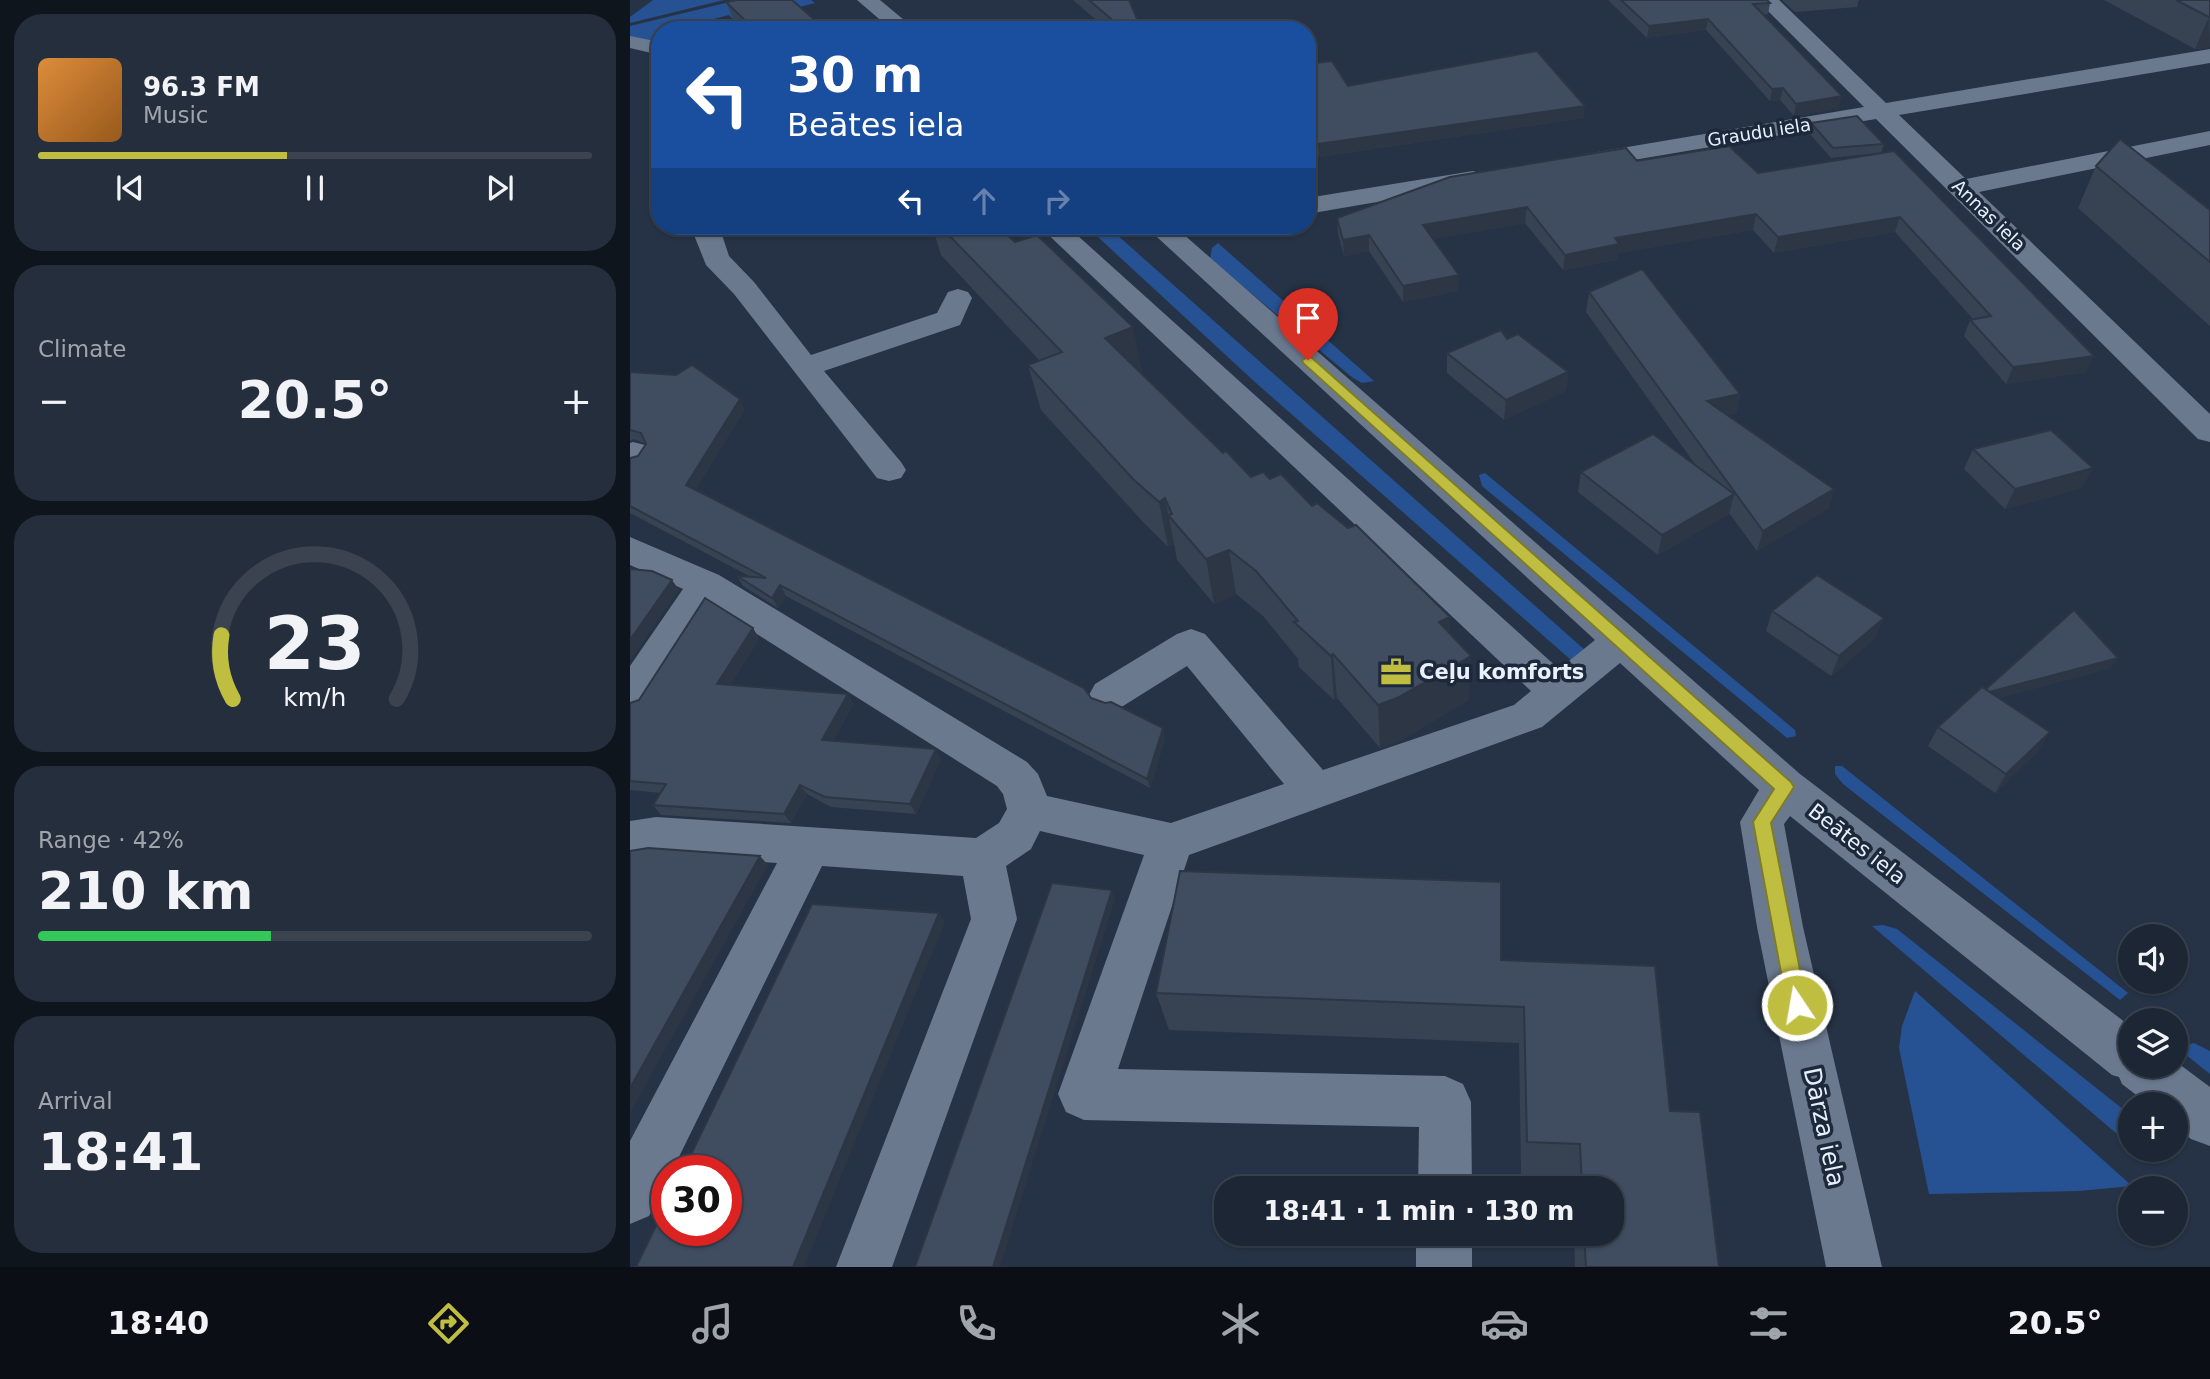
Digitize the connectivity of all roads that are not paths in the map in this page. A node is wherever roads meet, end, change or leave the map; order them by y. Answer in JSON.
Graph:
{"nodes":[{"id":1,"x":867,"y":0,"type":"edge"},
{"id":2,"x":1767,"y":0,"type":"edge"},
{"id":3,"x":894,"y":21,"type":"edge"},
{"id":4,"x":630,"y":41,"type":"edge"},
{"id":5,"x":651,"y":47,"type":"edge"},
{"id":6,"x":2210,"y":56,"type":"edge"},
{"id":7,"x":1882,"y":112,"type":"junction"},
{"id":8,"x":2210,"y":138,"type":"edge"},
{"id":9,"x":2118,"y":158,"type":"junction"},
{"id":10,"x":1551,"y":166,"type":"edge"},
{"id":11,"x":2138,"y":174,"type":"edge"},
{"id":12,"x":1497,"y":175,"type":"edge"},
{"id":13,"x":1961,"y":188,"type":"junction"},
{"id":14,"x":1316,"y":205,"type":"edge"},
{"id":15,"x":708,"y":235,"type":"edge"},
{"id":16,"x":1062,"y":235,"type":"edge"},
{"id":17,"x":1178,"y":235,"type":"edge"},
{"id":18,"x":958,"y":298,"type":"edge"},
{"id":19,"x":805,"y":367,"type":"junction"},
{"id":20,"x":2210,"y":432,"type":"edge"},
{"id":21,"x":888,"y":470,"type":"dead end"},
{"id":22,"x":630,"y":550,"type":"edge"},
{"id":23,"x":706,"y":584,"type":"junction"},
{"id":24,"x":1620,"y":641,"type":"junction"},
{"id":25,"x":1558,"y":692,"type":"junction"},
{"id":26,"x":1109,"y":695,"type":"dead end"},
{"id":27,"x":630,"y":698,"type":"edge"},
{"id":28,"x":1785,"y":787,"type":"junction"},
{"id":29,"x":1315,"y":791,"type":"junction"},
{"id":30,"x":1030,"y":810,"type":"junction"},
{"id":31,"x":630,"y":840,"type":"edge"},
{"id":32,"x":1171,"y":842,"type":"junction"},
{"id":33,"x":809,"y":846,"type":"junction"},
{"id":34,"x":982,"y":858,"type":"junction"},
{"id":35,"x":2118,"y":1048,"type":"edge"},
{"id":36,"x":2156,"y":1078,"type":"edge"},
{"id":37,"x":2210,"y":1120,"type":"edge"},
{"id":38,"x":1445,"y":1176,"type":"edge"},
{"id":39,"x":630,"y":1197,"type":"edge"},
{"id":40,"x":1444,"y":1246,"type":"edge"},
{"id":41,"x":864,"y":1267,"type":"edge"},
{"id":42,"x":1444,"y":1267,"type":"edge"},
{"id":43,"x":1854,"y":1267,"type":"edge"}],
"edges":[{"from":1,"to":3,"type":"street"},
{"from":2,"to":7,"type":"street","name":"Annas iela"},
{"from":4,"to":5,"type":"street"},
{"from":6,"to":7,"type":"street","name":"Graudu iela"},
{"from":7,"to":10,"type":"street","name":"Graudu iela"},
{"from":7,"to":13,"type":"street","name":"Annas iela"},
{"from":8,"to":9,"type":"street"},
{"from":9,"to":11,"type":"street"},
{"from":9,"to":13,"type":"street"},
{"from":12,"to":14,"type":"street"},
{"from":13,"to":20,"type":"street","name":"Annas iela"},
{"from":15,"to":19,"type":"street"},
{"from":16,"to":25,"type":"street"},
{"from":17,"to":24,"type":"street","name":"Beātes iela"},
{"from":18,"to":19,"type":"street"},
{"from":19,"to":21,"type":"street"},
{"from":22,"to":23,"type":"street"},
{"from":23,"to":27,"type":"street"},
{"from":23,"to":30,"type":"street"},
{"from":24,"to":25,"type":"street"},
{"from":24,"to":28,"type":"street","name":"Beātes iela"},
{"from":25,"to":29,"type":"street"},
{"from":26,"to":29,"type":"street"},
{"from":28,"to":35,"type":"street","name":"Beātes iela"},
{"from":28,"to":43,"type":"street","name":"Dārza iela"},
{"from":29,"to":32,"type":"street"},
{"from":30,"to":32,"type":"street"},
{"from":30,"to":34,"type":"street"},
{"from":31,"to":33,"type":"street"},
{"from":32,"to":38,"type":"street"},
{"from":33,"to":34,"type":"street"},
{"from":33,"to":39,"type":"street"},
{"from":34,"to":41,"type":"street"},
{"from":36,"to":37,"type":"street"},
{"from":40,"to":42,"type":"street"}]}
